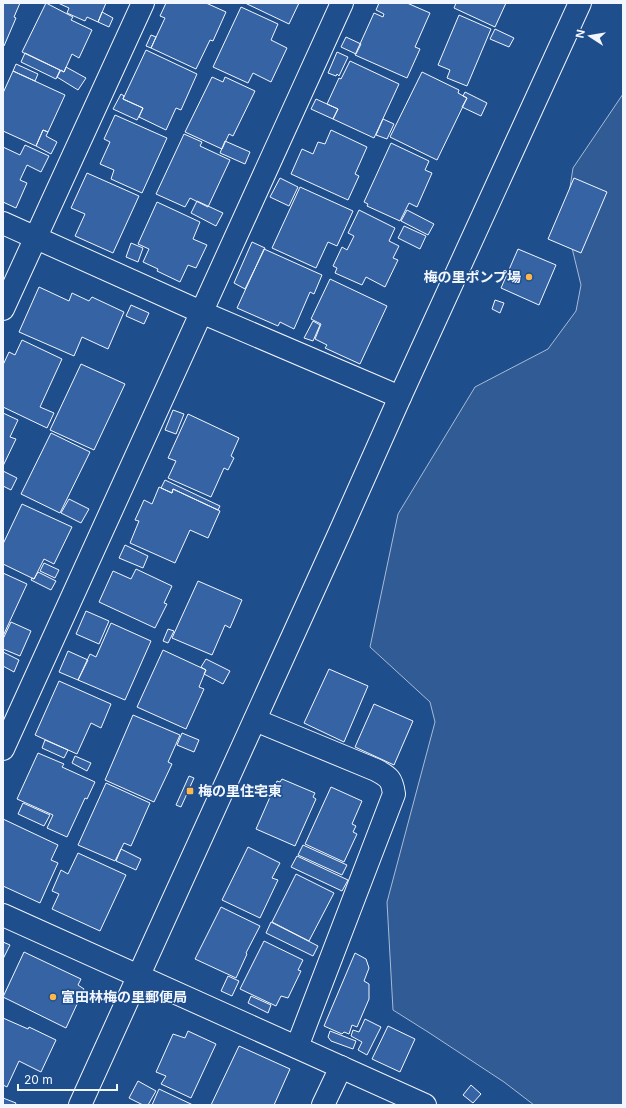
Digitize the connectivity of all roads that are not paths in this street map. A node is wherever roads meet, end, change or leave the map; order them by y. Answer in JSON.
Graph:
{"nodes":[{"id":1,"x":143,"y":3,"type":"edge"},
{"id":2,"x":342,"y":3,"type":"edge"},
{"id":3,"x":580,"y":3,"type":"edge"},
{"id":4,"x":3,"y":223,"type":"edge"},
{"id":5,"x":36,"y":238,"type":"junction"},
{"id":6,"x":3,"y":309,"type":"edge"},
{"id":7,"x":201,"y":312,"type":"junction"},
{"id":8,"x":400,"y":397,"type":"junction"},
{"id":9,"x":255,"y":720,"type":"junction"},
{"id":10,"x":3,"y":749,"type":"edge"},
{"id":11,"x":3,"y":915,"type":"edge"},
{"id":12,"x":138,"y":976,"type":"junction"},
{"id":13,"x":297,"y":1047,"type":"junction"},
{"id":14,"x":341,"y":1067,"type":"junction"},
{"id":15,"x":80,"y":1105,"type":"edge"},
{"id":16,"x":323,"y":1105,"type":"edge"},
{"id":17,"x":425,"y":1105,"type":"edge"}],
"edges":[{"from":1,"to":5,"type":"street"},
{"from":2,"to":7,"type":"street"},
{"from":3,"to":8,"type":"street"},
{"from":4,"to":5,"type":"street"},
{"from":5,"to":6,"type":"street"},
{"from":5,"to":7,"type":"street"},
{"from":7,"to":8,"type":"street"},
{"from":7,"to":10,"type":"street"},
{"from":8,"to":9,"type":"street"},
{"from":9,"to":12,"type":"street"},
{"from":9,"to":13,"type":"street"},
{"from":11,"to":12,"type":"street"},
{"from":12,"to":13,"type":"street"},
{"from":12,"to":15,"type":"street"},
{"from":13,"to":14,"type":"street"},
{"from":14,"to":16,"type":"street"},
{"from":14,"to":17,"type":"street"}]}
